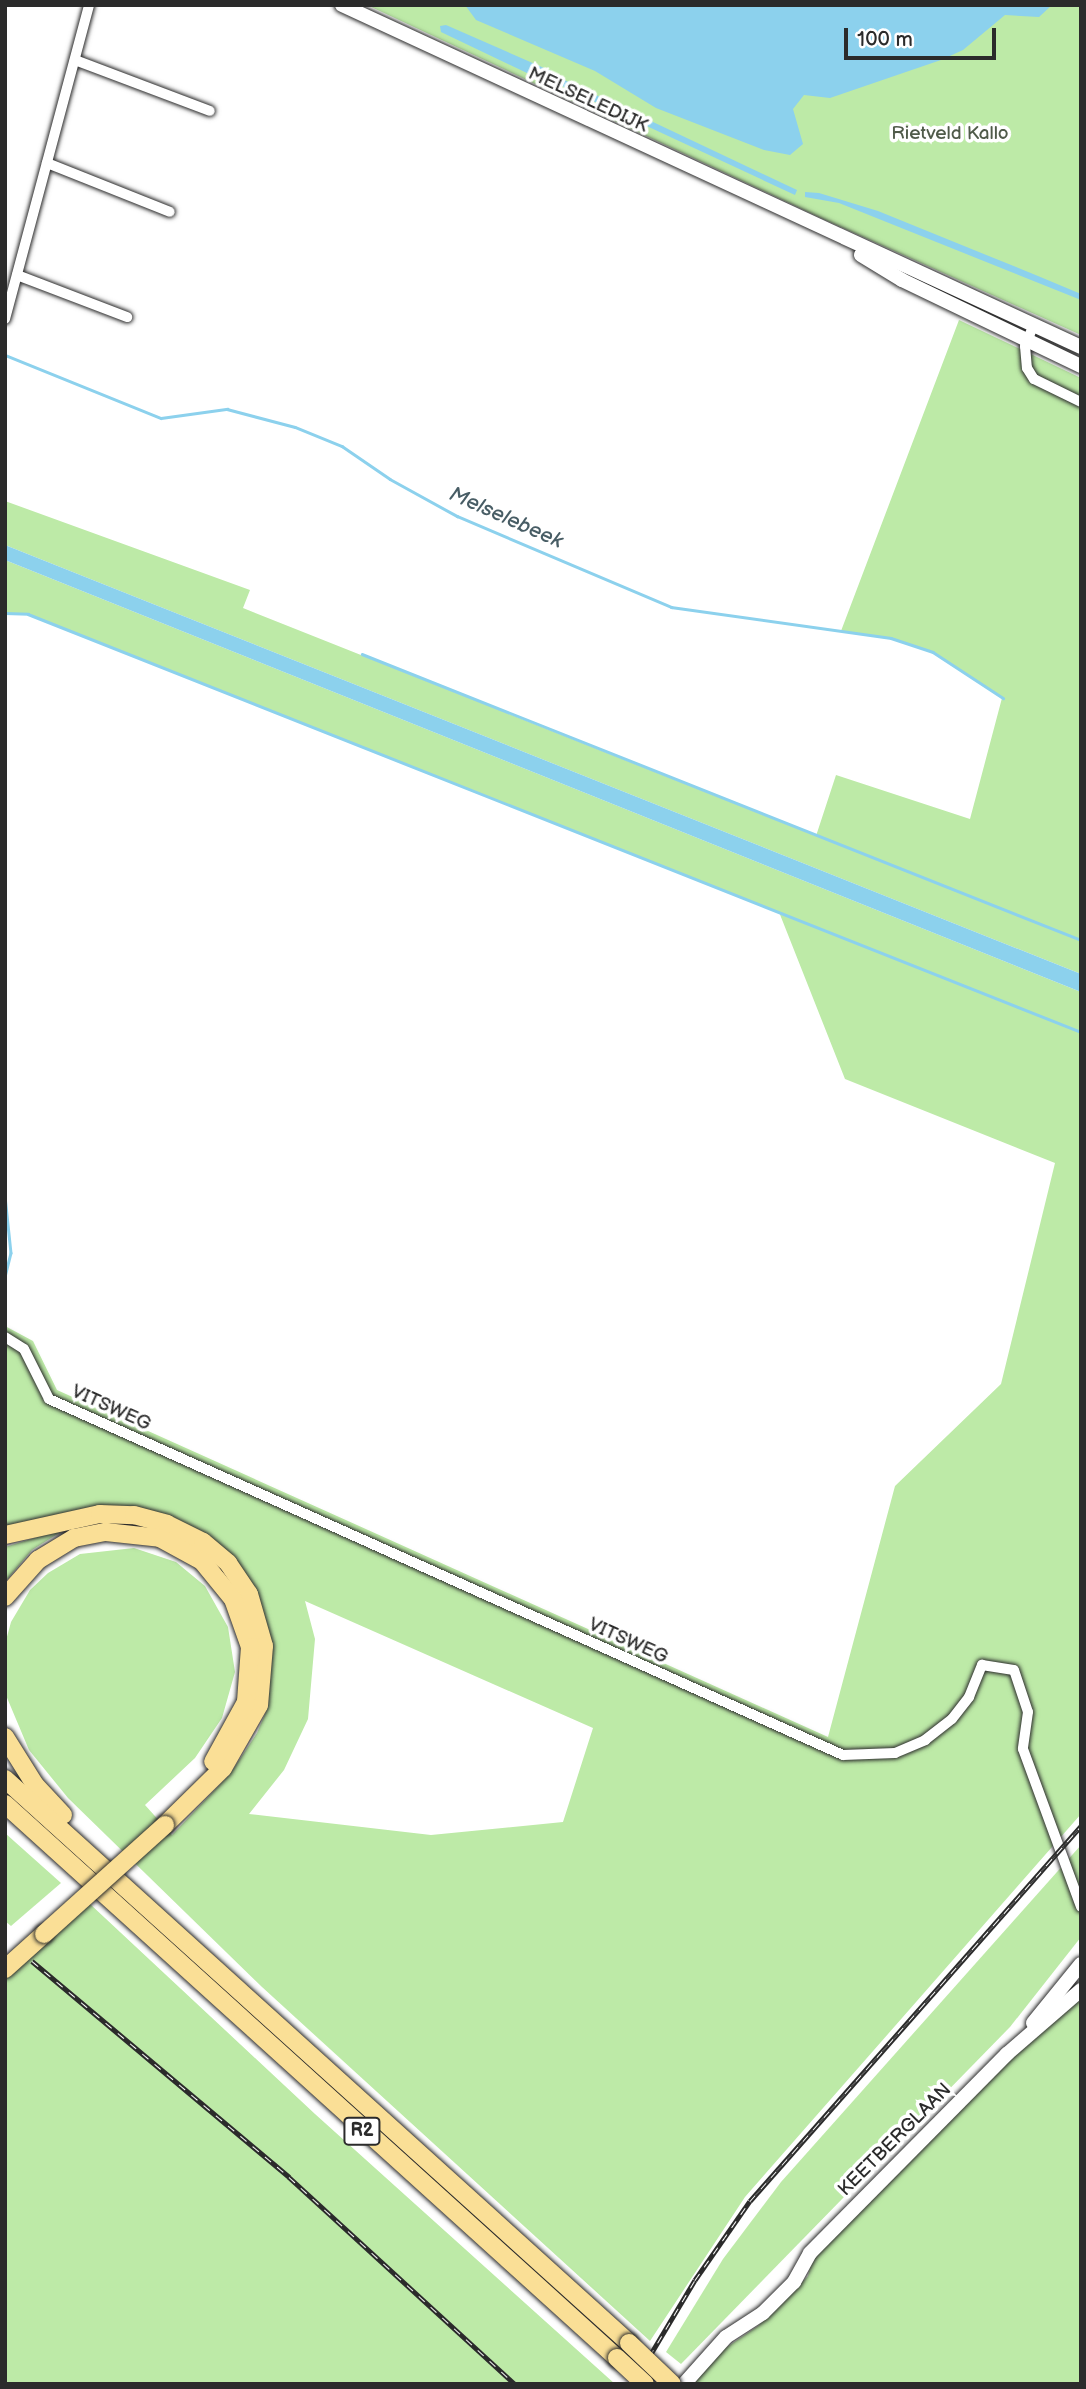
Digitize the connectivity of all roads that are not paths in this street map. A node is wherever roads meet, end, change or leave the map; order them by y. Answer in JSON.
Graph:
{"nodes":[{"id":1,"x":89,"y":5,"type":"edge"},
{"id":2,"x":342,"y":5,"type":"edge"},
{"id":3,"x":75,"y":60,"type":"junction"},
{"id":4,"x":210,"y":111,"type":"dead end"},
{"id":5,"x":47,"y":163,"type":"junction"},
{"id":6,"x":170,"y":212,"type":"dead end"},
{"id":7,"x":818,"y":229,"type":"junction"},
{"id":8,"x":17,"y":275,"type":"junction"},
{"id":9,"x":127,"y":317,"type":"dead end"},
{"id":10,"x":5,"y":319,"type":"edge"},
{"id":11,"x":1034,"y":324,"type":"junction"},
{"id":12,"x":1027,"y":341,"type":"junction"},
{"id":13,"x":1081,"y":347,"type":"edge"},
{"id":14,"x":1081,"y":366,"type":"edge"},
{"id":15,"x":1081,"y":402,"type":"edge"},
{"id":16,"x":5,"y":1337,"type":"edge"},
{"id":17,"x":5,"y":1535,"type":"edge"},
{"id":18,"x":5,"y":1597,"type":"edge"},
{"id":19,"x":5,"y":1737,"type":"edge"},
{"id":20,"x":5,"y":1779,"type":"edge"},
{"id":21,"x":5,"y":1804,"type":"edge"},
{"id":22,"x":5,"y":1815,"type":"edge"},
{"id":23,"x":160,"y":1821,"type":"junction"},
{"id":24,"x":112,"y":1899,"type":"junction"},
{"id":25,"x":1081,"y":1907,"type":"edge"},
{"id":26,"x":39,"y":1931,"type":"junction"},
{"id":27,"x":5,"y":1954,"type":"edge"},
{"id":28,"x":1081,"y":1964,"type":"edge"},
{"id":29,"x":5,"y":1969,"type":"edge"},
{"id":30,"x":1081,"y":1990,"type":"edge"},
{"id":31,"x":251,"y":1999,"type":"junction"},
{"id":32,"x":1007,"y":2054,"type":"junction"},
{"id":33,"x":645,"y":2384,"type":"edge"},
{"id":34,"x":672,"y":2384,"type":"edge"},
{"id":35,"x":684,"y":2384,"type":"edge"}],
"edges":[{"from":1,"to":3,"type":"street"},
{"from":2,"to":7,"type":"main road","name":"MELSELEDIJK"},
{"from":3,"to":4,"type":"street"},
{"from":3,"to":5,"type":"street"},
{"from":5,"to":6,"type":"street"},
{"from":5,"to":8,"type":"street"},
{"from":7,"to":11,"type":"main road","name":"MELSELEDIJK"},
{"from":7,"to":12,"type":"main road","name":"MELSELEDIJK"},
{"from":8,"to":9,"type":"street"},
{"from":8,"to":10,"type":"street"},
{"from":11,"to":12,"type":"street"},
{"from":11,"to":13,"type":"main road","name":"MELSELEDIJK"},
{"from":12,"to":14,"type":"main road","name":"MELSELEDIJK"},
{"from":12,"to":15,"type":"street"},
{"from":16,"to":25,"type":"street","name":"VITSWEG"},
{"from":17,"to":23,"type":"highway"},
{"from":18,"to":23,"type":"highway"},
{"from":19,"to":31,"type":"highway"},
{"from":20,"to":31,"type":"highway","number":"R2"},
{"from":21,"to":24,"type":"highway","number":"R2"},
{"from":22,"to":24,"type":"highway"},
{"from":23,"to":26,"type":"highway","bridge":true},
{"from":24,"to":33,"type":"highway","number":"R2","bridge":true},
{"from":26,"to":27,"type":"highway"},
{"from":26,"to":29,"type":"highway"},
{"from":28,"to":32,"type":"main road","name":"KEETBERGLAAN"},
{"from":30,"to":32,"type":"main road","name":"KEETBERGLAAN"},
{"from":31,"to":34,"type":"highway","number":"R2","bridge":true},
{"from":32,"to":35,"type":"main road","name":"KEETBERGLAAN"}]}
